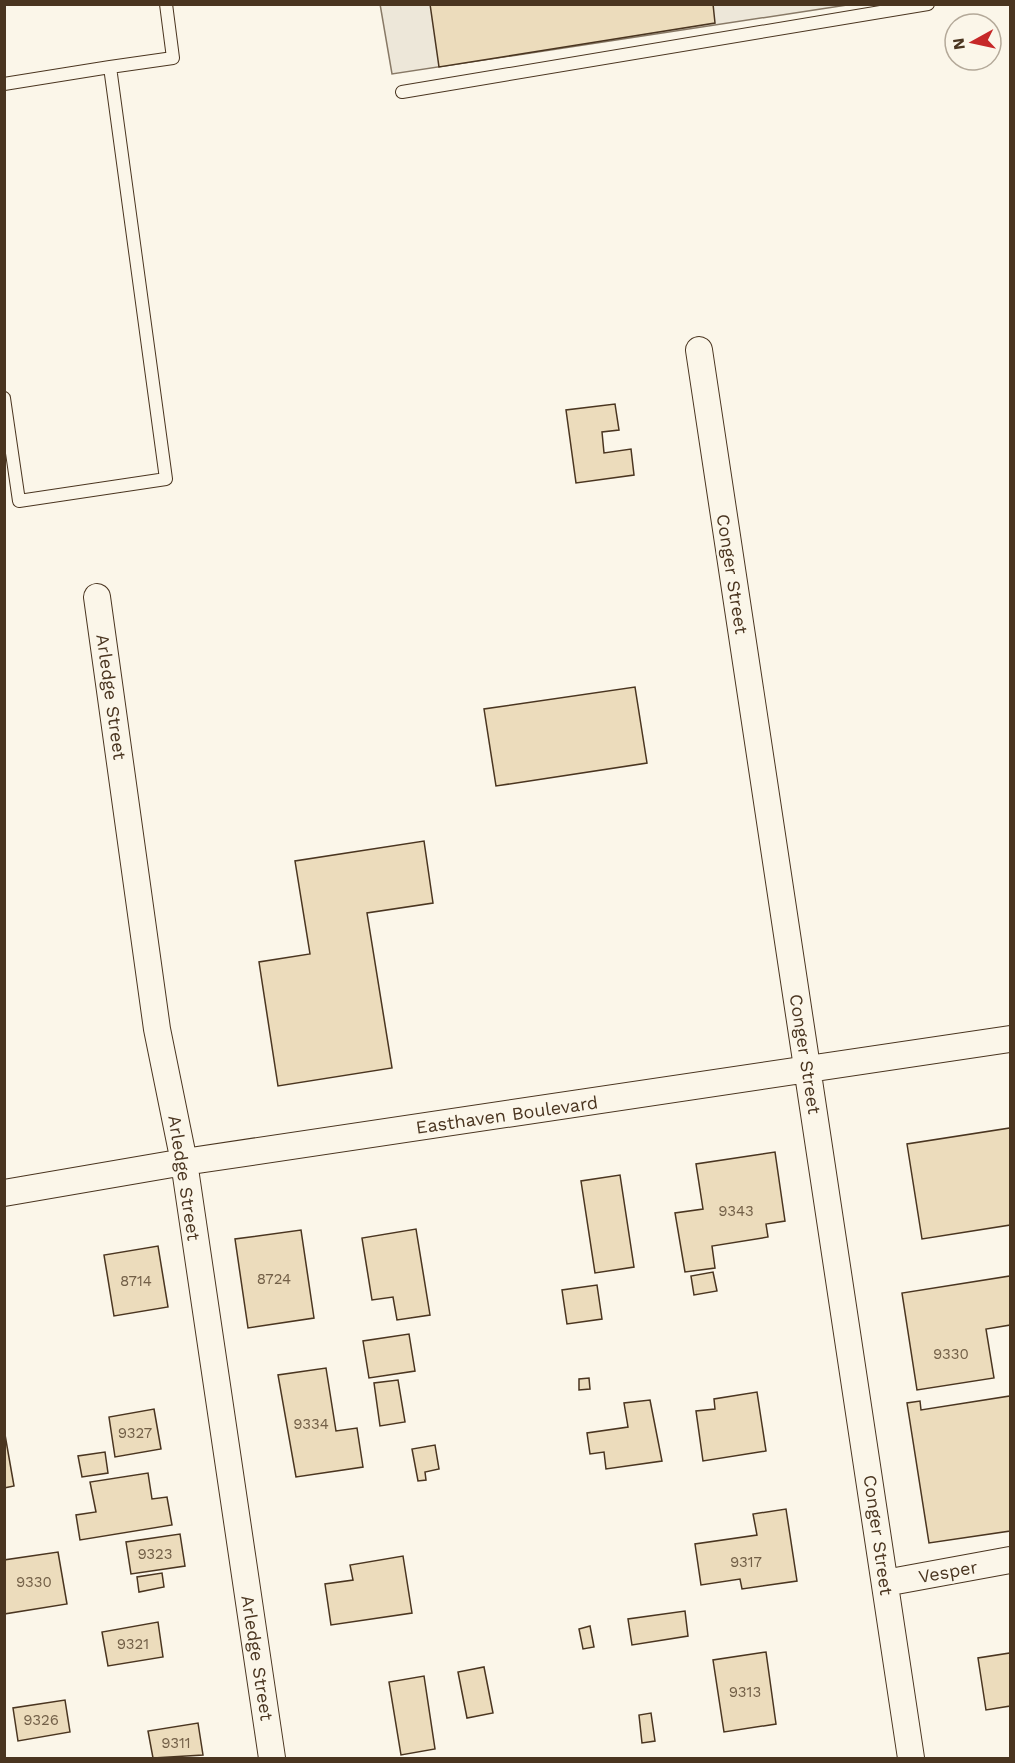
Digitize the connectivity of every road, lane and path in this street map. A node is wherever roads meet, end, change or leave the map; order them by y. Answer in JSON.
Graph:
{"nodes":[{"id":1,"x":166,"y":4,"type":"edge"},
{"id":2,"x":928,"y":4,"type":"edge"},
{"id":3,"x":110,"y":67,"type":"junction"},
{"id":4,"x":4,"y":84,"type":"edge"},
{"id":5,"x":402,"y":92,"type":"dead end"},
{"id":6,"x":699,"y":350,"type":"dead end"},
{"id":7,"x":4,"y":398,"type":"edge"},
{"id":8,"x":97,"y":597,"type":"dead end"},
{"id":9,"x":1011,"y":1039,"type":"edge"},
{"id":10,"x":807,"y":1070,"type":"junction"},
{"id":11,"x":184,"y":1162,"type":"junction"},
{"id":12,"x":4,"y":1193,"type":"edge"},
{"id":13,"x":1011,"y":1560,"type":"edge"},
{"id":14,"x":885,"y":1583,"type":"junction"},
{"id":15,"x":272,"y":1758,"type":"edge"},
{"id":16,"x":911,"y":1758,"type":"edge"}],
"edges":[{"from":1,"to":3,"type":"lane"},
{"from":2,"to":5,"type":"lane"},
{"from":3,"to":4,"type":"lane"},
{"from":3,"to":7,"type":"lane"},
{"from":6,"to":10,"type":"street","name":"Conger Street"},
{"from":8,"to":11,"type":"street","name":"Arledge Street"},
{"from":9,"to":10,"type":"street","name":"Easthaven Boulevard"},
{"from":10,"to":11,"type":"street","name":"Easthaven Boulevard"},
{"from":10,"to":14,"type":"street","name":"Conger Street"},
{"from":11,"to":12,"type":"street","name":"Easthaven Boulevard"},
{"from":11,"to":15,"type":"street","name":"Arledge Street"},
{"from":13,"to":14,"type":"street","name":"Vesper"},
{"from":14,"to":16,"type":"street","name":"Conger Street"}]}
